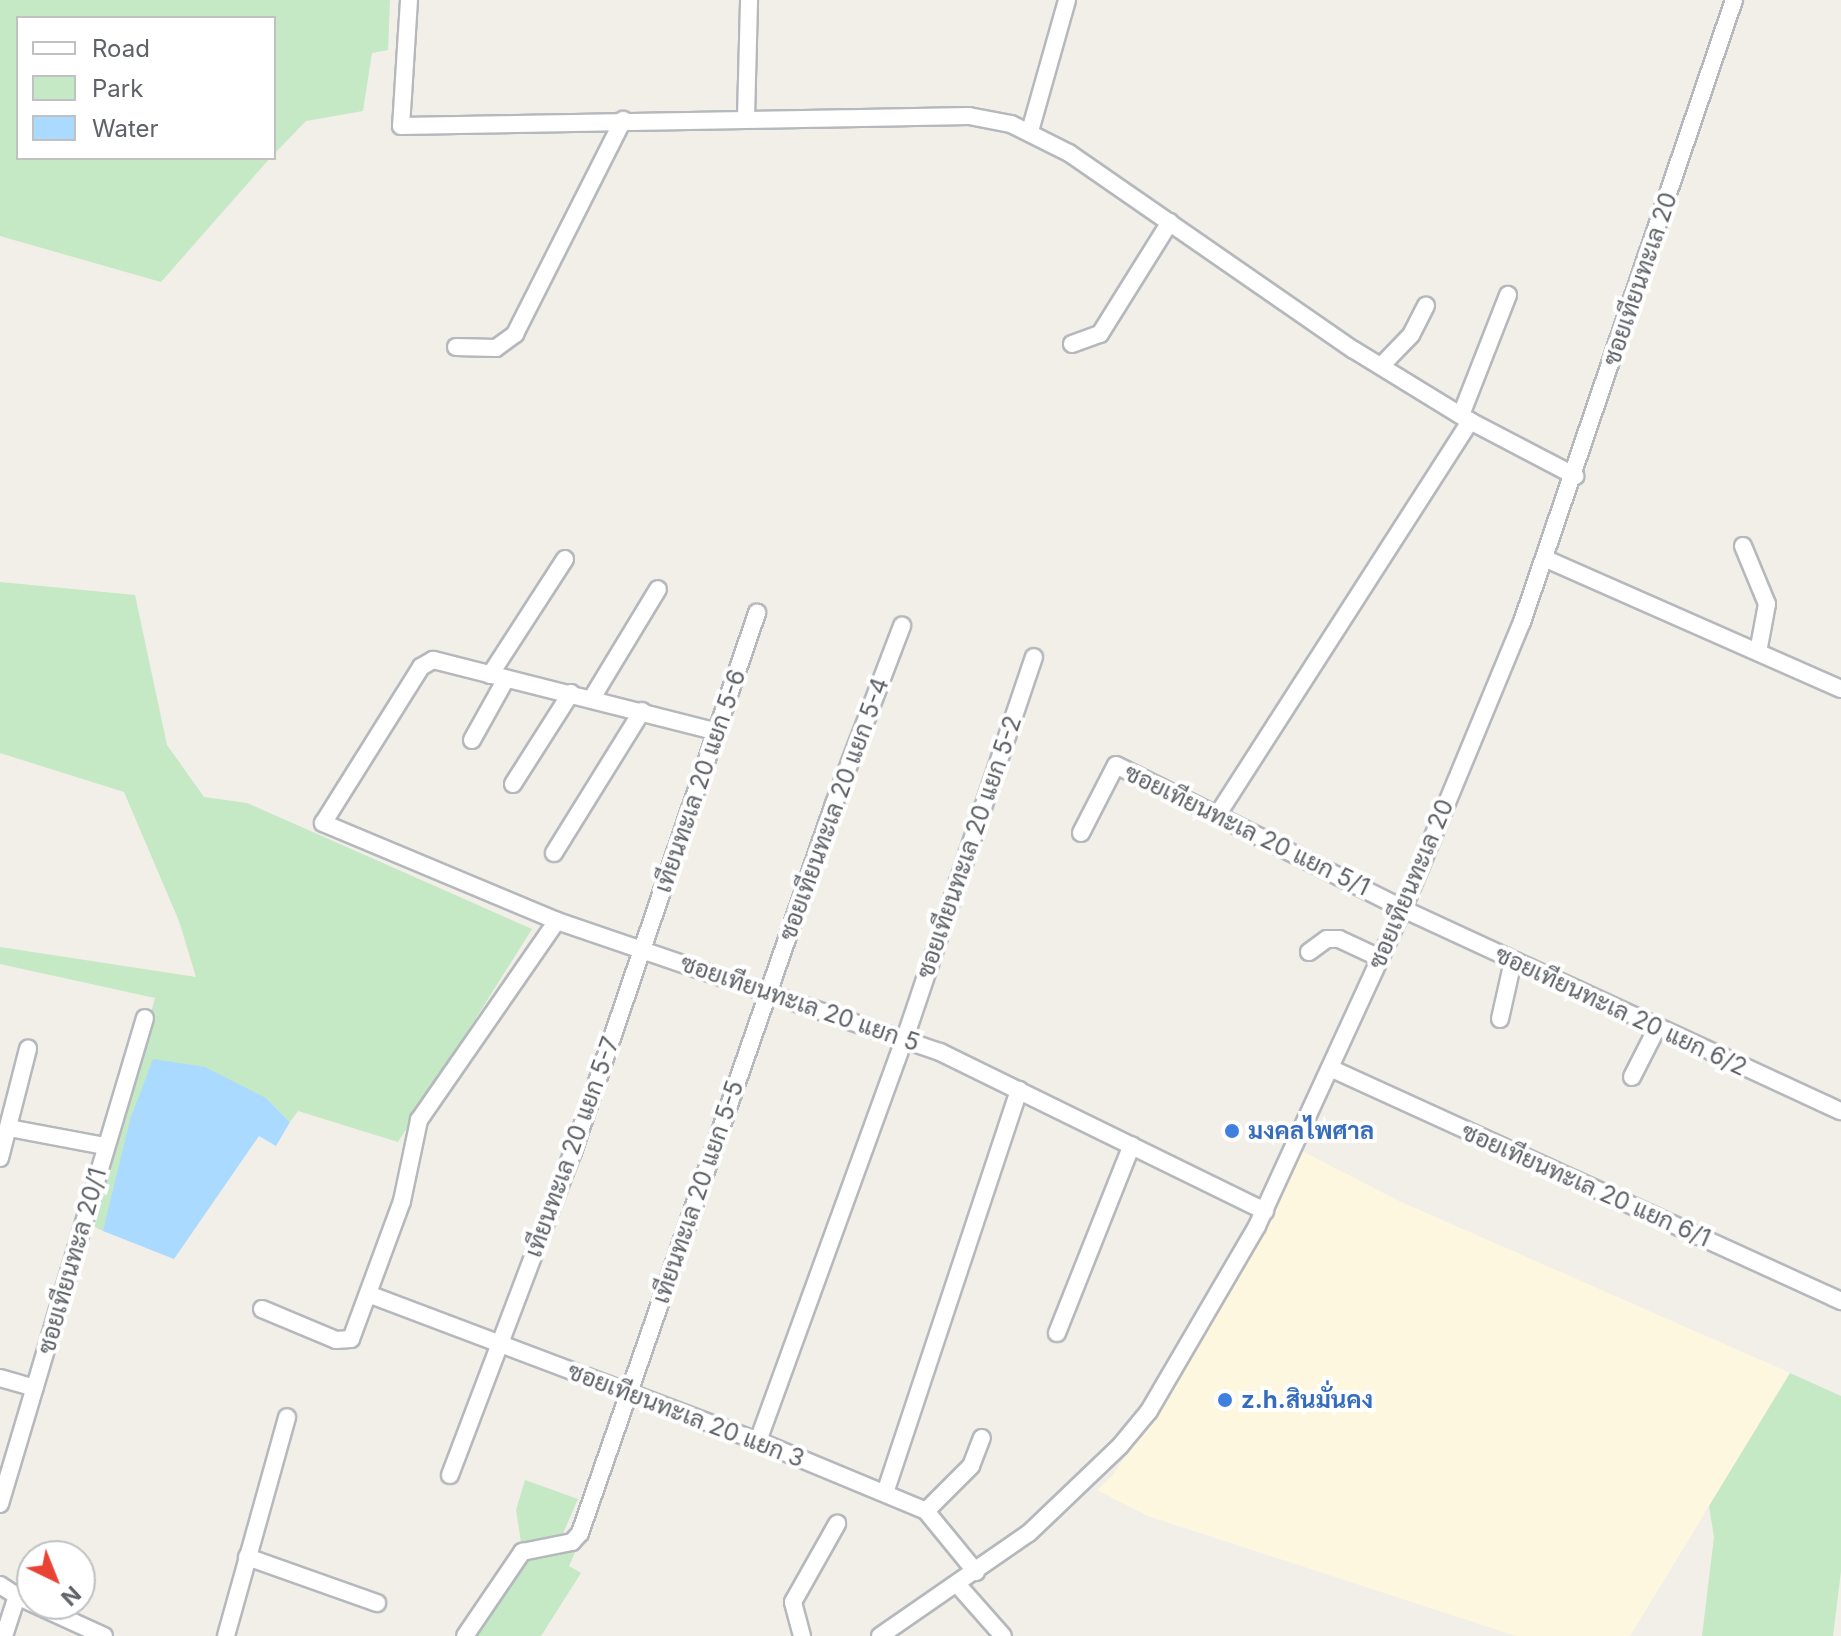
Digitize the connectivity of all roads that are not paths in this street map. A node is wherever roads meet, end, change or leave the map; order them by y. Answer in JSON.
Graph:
{"nodes":[{"id":1,"x":409,"y":0,"type":"edge"},
{"id":2,"x":749,"y":0,"type":"edge"},
{"id":3,"x":1067,"y":0,"type":"edge"},
{"id":4,"x":1734,"y":0,"type":"edge"},
{"id":5,"x":746,"y":117,"type":"junction"},
{"id":6,"x":623,"y":120,"type":"junction"},
{"id":7,"x":1030,"y":131,"type":"junction"},
{"id":8,"x":1170,"y":222,"type":"junction"},
{"id":9,"x":1508,"y":295,"type":"dead end"},
{"id":10,"x":1426,"y":306,"type":"dead end"},
{"id":11,"x":1072,"y":344,"type":"dead end"},
{"id":12,"x":456,"y":347,"type":"dead end"},
{"id":13,"x":1381,"y":366,"type":"junction"},
{"id":14,"x":1466,"y":418,"type":"junction"},
{"id":15,"x":1575,"y":476,"type":"junction"},
{"id":16,"x":1743,"y":546,"type":"dead end"},
{"id":17,"x":565,"y":559,"type":"dead end"},
{"id":18,"x":1546,"y":559,"type":"junction"},
{"id":19,"x":658,"y":589,"type":"dead end"},
{"id":20,"x":757,"y":613,"type":"dead end"},
{"id":21,"x":902,"y":626,"type":"dead end"},
{"id":22,"x":1758,"y":652,"type":"junction"},
{"id":23,"x":1034,"y":657,"type":"dead end"},
{"id":24,"x":498,"y":677,"type":"junction"},
{"id":25,"x":1841,"y":689,"type":"edge"},
{"id":26,"x":571,"y":693,"type":"junction"},
{"id":27,"x":592,"y":698,"type":"junction"},
{"id":28,"x":642,"y":711,"type":"junction"},
{"id":29,"x":718,"y":732,"type":"junction"},
{"id":30,"x":472,"y":740,"type":"dead end"},
{"id":31,"x":513,"y":784,"type":"dead end"},
{"id":32,"x":1218,"y":814,"type":"junction"},
{"id":33,"x":1081,"y":833,"type":"dead end"},
{"id":34,"x":554,"y":853,"type":"dead end"},
{"id":35,"x":1403,"y":909,"type":"junction"},
{"id":36,"x":557,"y":921,"type":"junction"},
{"id":37,"x":643,"y":950,"type":"junction"},
{"id":38,"x":1309,"y":952,"type":"dead end"},
{"id":39,"x":1380,"y":958,"type":"junction"},
{"id":40,"x":1513,"y":961,"type":"junction"},
{"id":41,"x":768,"y":992,"type":"junction"},
{"id":42,"x":145,"y":1018,"type":"dead end"},
{"id":43,"x":1500,"y":1019,"type":"dead end"},
{"id":44,"x":1657,"y":1028,"type":"junction"},
{"id":45,"x":905,"y":1038,"type":"junction"},
{"id":46,"x":28,"y":1049,"type":"dead end"},
{"id":47,"x":1330,"y":1068,"type":"junction"},
{"id":48,"x":1632,"y":1077,"type":"dead end"},
{"id":49,"x":1019,"y":1090,"type":"junction"},
{"id":50,"x":1841,"y":1111,"type":"edge"},
{"id":51,"x":9,"y":1128,"type":"junction"},
{"id":52,"x":1132,"y":1145,"type":"junction"},
{"id":53,"x":105,"y":1146,"type":"junction"},
{"id":54,"x":0,"y":1158,"type":"edge"},
{"id":55,"x":1265,"y":1211,"type":"junction"},
{"id":56,"x":371,"y":1295,"type":"junction"},
{"id":57,"x":1841,"y":1301,"type":"edge"},
{"id":58,"x":262,"y":1309,"type":"dead end"},
{"id":59,"x":1057,"y":1333,"type":"dead end"},
{"id":60,"x":499,"y":1344,"type":"junction"},
{"id":61,"x":0,"y":1378,"type":"edge"},
{"id":62,"x":35,"y":1388,"type":"junction"},
{"id":63,"x":628,"y":1393,"type":"junction"},
{"id":64,"x":287,"y":1417,"type":"dead end"},
{"id":65,"x":982,"y":1438,"type":"dead end"},
{"id":66,"x":758,"y":1441,"type":"junction"},
{"id":67,"x":450,"y":1475,"type":"dead end"},
{"id":68,"x":885,"y":1493,"type":"junction"},
{"id":69,"x":0,"y":1504,"type":"edge"},
{"id":70,"x":926,"y":1511,"type":"junction"},
{"id":71,"x":837,"y":1524,"type":"dead end"},
{"id":72,"x":247,"y":1557,"type":"junction"},
{"id":73,"x":976,"y":1572,"type":"junction"},
{"id":74,"x":957,"y":1584,"type":"junction"},
{"id":75,"x":377,"y":1603,"type":"dead end"},
{"id":76,"x":16,"y":1618,"type":"edge"},
{"id":77,"x":69,"y":1620,"type":"edge"},
{"id":78,"x":904,"y":1630,"type":"edge"},
{"id":79,"x":4,"y":1636,"type":"edge"},
{"id":80,"x":104,"y":1636,"type":"edge"},
{"id":81,"x":226,"y":1636,"type":"edge"},
{"id":82,"x":465,"y":1636,"type":"edge"},
{"id":83,"x":802,"y":1636,"type":"edge"},
{"id":84,"x":880,"y":1636,"type":"edge"},
{"id":85,"x":1003,"y":1636,"type":"edge"}],
"edges":[{"from":1,"to":6,"type":"street"},
{"from":2,"to":5,"type":"street"},
{"from":3,"to":7,"type":"street"},
{"from":4,"to":15,"type":"street","name":"ซอยเทียนทะเล 20"},
{"from":5,"to":6,"type":"street"},
{"from":5,"to":7,"type":"street"},
{"from":6,"to":12,"type":"street"},
{"from":7,"to":8,"type":"street"},
{"from":8,"to":11,"type":"street"},
{"from":8,"to":13,"type":"street"},
{"from":9,"to":14,"type":"street"},
{"from":10,"to":13,"type":"street"},
{"from":13,"to":14,"type":"street"},
{"from":14,"to":15,"type":"street"},
{"from":14,"to":32,"type":"street"},
{"from":15,"to":18,"type":"street","name":"ซอยเทียนทะเล 20"},
{"from":16,"to":22,"type":"street"},
{"from":17,"to":24,"type":"street"},
{"from":18,"to":22,"type":"street"},
{"from":18,"to":35,"type":"street","name":"ซอยเทียนทะเล 20"},
{"from":19,"to":27,"type":"street"},
{"from":20,"to":29,"type":"street","name":"เทียนทะเล 20 แยก 5-6"},
{"from":21,"to":41,"type":"street","name":"ซอยเทียนทะเล 20 แยก 5-4"},
{"from":22,"to":25,"type":"street"},
{"from":23,"to":45,"type":"street","name":"ซอยเทียนทะเล 20 แยก 5-2"},
{"from":24,"to":26,"type":"street"},
{"from":24,"to":30,"type":"street"},
{"from":24,"to":36,"type":"street","name":"ซอยเทียนทะเล 20 แยก 5"},
{"from":26,"to":27,"type":"street"},
{"from":26,"to":31,"type":"street"},
{"from":27,"to":28,"type":"street"},
{"from":28,"to":29,"type":"street"},
{"from":28,"to":34,"type":"street"},
{"from":29,"to":37,"type":"street","name":"เทียนทะเล 20 แยก 5-6"},
{"from":32,"to":33,"type":"street","name":"ซอยเทียนทะเล 20 แยก 5/1"},
{"from":32,"to":35,"type":"street","name":"ซอยเทียนทะเล 20 แยก 5/1"},
{"from":35,"to":39,"type":"street","name":"ซอยเทียนทะเล 20"},
{"from":35,"to":40,"type":"street","name":"ซอยเทียนทะเล 20 แยก 6/2"},
{"from":36,"to":37,"type":"street","name":"ซอยเทียนทะเล 20 แยก 5"},
{"from":36,"to":56,"type":"street"},
{"from":37,"to":41,"type":"street","name":"ซอยเทียนทะเล 20 แยก 5"},
{"from":37,"to":60,"type":"street","name":"เทียนทะเล 20 แยก 5-7"},
{"from":38,"to":39,"type":"street"},
{"from":39,"to":47,"type":"street","name":"ซอยเทียนทะเล 20"},
{"from":40,"to":43,"type":"street"},
{"from":40,"to":44,"type":"street","name":"ซอยเทียนทะเล 20 แยก 6/2"},
{"from":41,"to":45,"type":"street","name":"ซอยเทียนทะเล 20 แยก 5"},
{"from":41,"to":63,"type":"street","name":"เทียนทะเล 20 แยก 5-5"},
{"from":42,"to":53,"type":"street","name":"ซอยเทียนทะล 20/1"},
{"from":44,"to":48,"type":"street"},
{"from":44,"to":50,"type":"street","name":"ซอยเทียนทะเล 20 แยก 6/2"},
{"from":45,"to":49,"type":"street","name":"ซอยเทียนทะเล 20 แยก 5"},
{"from":45,"to":66,"type":"street","name":"ซอยเทียนทะเล 20 แยก 5-2"},
{"from":46,"to":51,"type":"street"},
{"from":47,"to":55,"type":"street","name":"ซอยเทียนทะเล 20"},
{"from":47,"to":57,"type":"street","name":"ซอยเทียนทะเล 20 แยก 6/1"},
{"from":49,"to":52,"type":"street","name":"ซอยเทียนทะเล 20 แยก 5"},
{"from":49,"to":68,"type":"street"},
{"from":51,"to":53,"type":"street"},
{"from":51,"to":54,"type":"street"},
{"from":52,"to":55,"type":"street","name":"ซอยเทียนทะเล 20 แยก 5"},
{"from":52,"to":59,"type":"street"},
{"from":53,"to":62,"type":"street","name":"ซอยเทียนทะล 20/1"},
{"from":55,"to":73,"type":"street","name":"ซอยเทียนทะเล 20"},
{"from":56,"to":58,"type":"street"},
{"from":56,"to":60,"type":"street","name":"ซอยเทียนทะเล 20 แยก 3"},
{"from":60,"to":63,"type":"street","name":"ซอยเทียนทะเล 20 แยก 3"},
{"from":60,"to":67,"type":"street","name":"เทียนทะเล 20 แยก 5-7"},
{"from":61,"to":62,"type":"street"},
{"from":62,"to":69,"type":"street","name":"ซอยเทียนทะล 20/1"},
{"from":63,"to":66,"type":"street","name":"ซอยเทียนทะเล 20 แยก 3"},
{"from":63,"to":82,"type":"street","name":"เทียนทะเล 20 แยก 5-5"},
{"from":64,"to":72,"type":"street"},
{"from":65,"to":70,"type":"street"},
{"from":66,"to":68,"type":"street","name":"ซอยเทียนทะเล 20 แยก 3"},
{"from":68,"to":70,"type":"street","name":"ซอยเทียนทะเล 20 แยก 3"},
{"from":70,"to":73,"type":"street","name":"ซอยเทียนทะเล 20 แยก 3"},
{"from":71,"to":83,"type":"street"},
{"from":72,"to":75,"type":"street"},
{"from":72,"to":81,"type":"street"},
{"from":73,"to":74,"type":"street","name":"ซอยเทียนทะเล 20"},
{"from":74,"to":78,"type":"street","name":"ซอยเทียนทะเล 20"},
{"from":74,"to":85,"type":"street"},
{"from":76,"to":79,"type":"street"},
{"from":77,"to":80,"type":"street"},
{"from":78,"to":84,"type":"street","name":"ซอยเทียนทะเล 20"}]}
